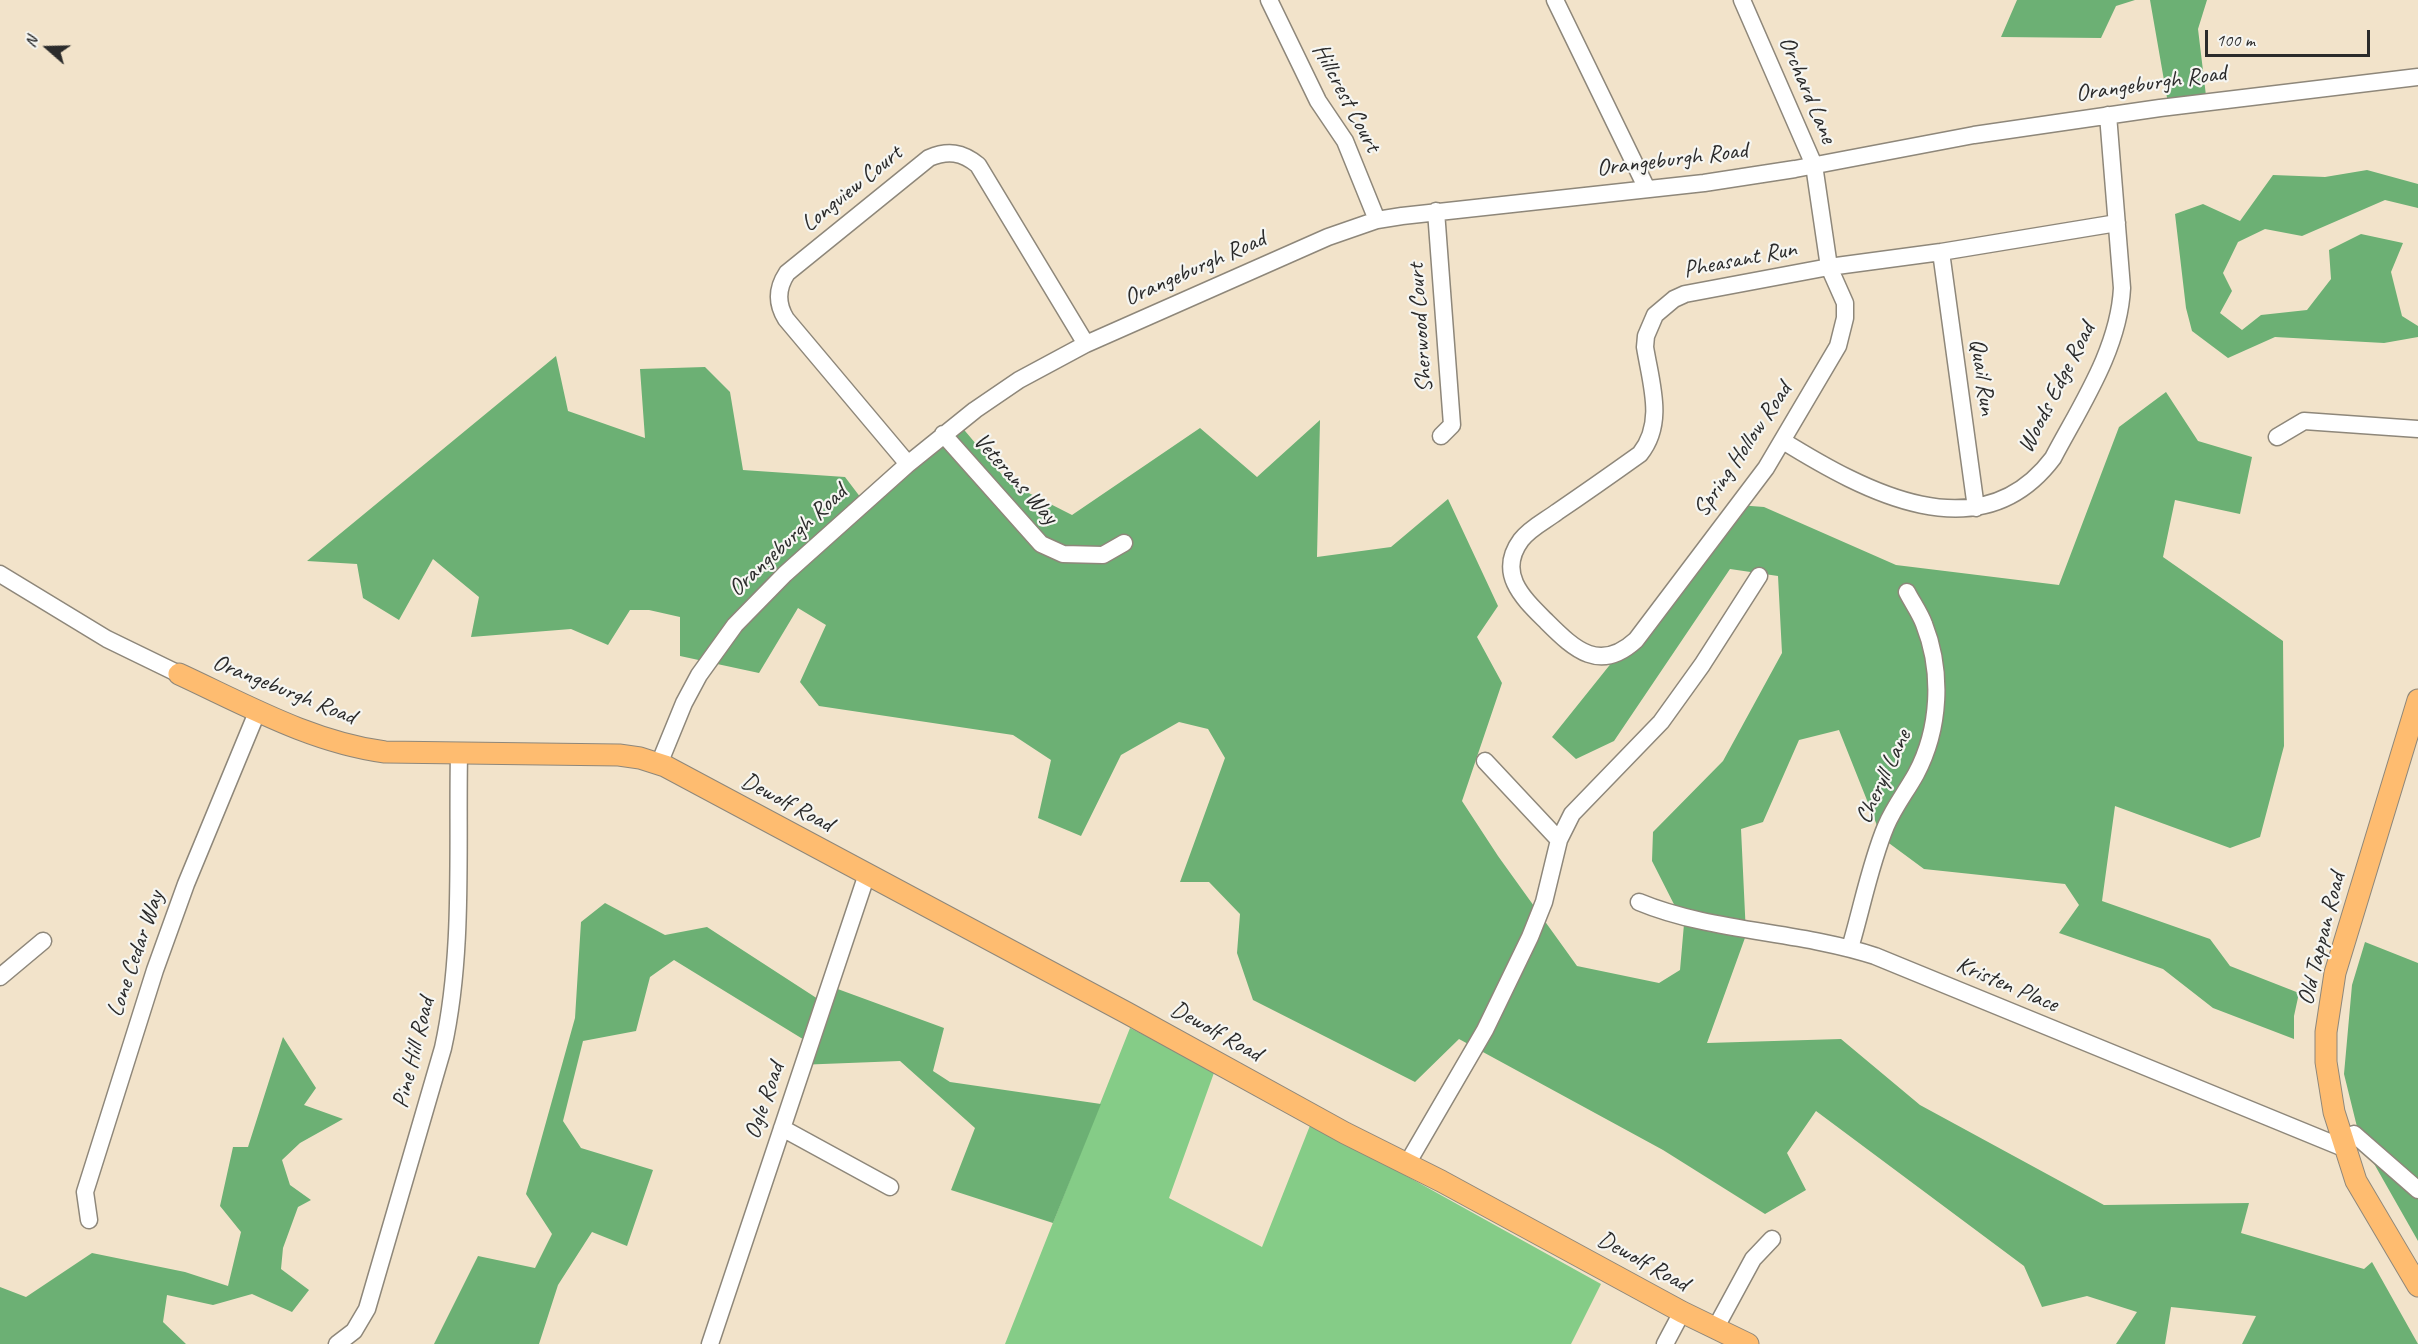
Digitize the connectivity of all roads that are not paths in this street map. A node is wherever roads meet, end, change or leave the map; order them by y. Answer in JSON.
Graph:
{"nodes":[{"id":1,"x":1269,"y":0,"type":"edge"},
{"id":2,"x":1555,"y":0,"type":"edge"},
{"id":3,"x":1742,"y":0,"type":"edge"},
{"id":4,"x":2418,"y":77,"type":"edge"},
{"id":5,"x":2108,"y":115,"type":"junction"},
{"id":6,"x":1814,"y":165,"type":"junction"},
{"id":7,"x":1647,"y":189,"type":"junction"},
{"id":8,"x":1436,"y":211,"type":"junction"},
{"id":9,"x":1377,"y":220,"type":"junction"},
{"id":10,"x":2117,"y":223,"type":"junction"},
{"id":11,"x":1941,"y":252,"type":"junction"},
{"id":12,"x":1829,"y":267,"type":"junction"},
{"id":13,"x":1086,"y":344,"type":"junction"},
{"id":14,"x":2418,"y":429,"type":"edge"},
{"id":15,"x":943,"y":434,"type":"junction"},
{"id":16,"x":1441,"y":436,"type":"dead end"},
{"id":17,"x":2277,"y":436,"type":"dead end"},
{"id":18,"x":1783,"y":441,"type":"junction"},
{"id":19,"x":908,"y":464,"type":"junction"},
{"id":20,"x":1976,"y":508,"type":"junction"},
{"id":21,"x":1124,"y":543,"type":"dead end"},
{"id":22,"x":0,"y":574,"type":"edge"},
{"id":23,"x":1759,"y":576,"type":"dead end"},
{"id":24,"x":1906,"y":592,"type":"dead end"},
{"id":25,"x":1545,"y":620,"type":"joint"},
{"id":26,"x":179,"y":674,"type":"joint"},
{"id":27,"x":2418,"y":700,"type":"edge"},
{"id":28,"x":258,"y":710,"type":"junction"},
{"id":29,"x":459,"y":753,"type":"junction"},
{"id":30,"x":1485,"y":761,"type":"dead end"},
{"id":31,"x":659,"y":764,"type":"junction"},
{"id":32,"x":1559,"y":840,"type":"junction"},
{"id":33,"x":867,"y":874,"type":"junction"},
{"id":34,"x":1639,"y":902,"type":"dead end"},
{"id":35,"x":43,"y":941,"type":"dead end"},
{"id":36,"x":1850,"y":948,"type":"junction"},
{"id":37,"x":0,"y":977,"type":"edge"},
{"id":38,"x":782,"y":1128,"type":"junction"},
{"id":39,"x":2350,"y":1142,"type":"junction"},
{"id":40,"x":1407,"y":1164,"type":"junction"},
{"id":41,"x":890,"y":1188,"type":"dead end"},
{"id":42,"x":2418,"y":1190,"type":"edge"},
{"id":43,"x":89,"y":1220,"type":"dead end"},
{"id":44,"x":1772,"y":1239,"type":"dead end"},
{"id":45,"x":2418,"y":1286,"type":"edge"},
{"id":46,"x":1682,"y":1312,"type":"junction"},
{"id":47,"x":1715,"y":1329,"type":"junction"},
{"id":48,"x":337,"y":1344,"type":"edge"},
{"id":49,"x":710,"y":1344,"type":"edge"},
{"id":50,"x":1665,"y":1344,"type":"edge"},
{"id":51,"x":1748,"y":1344,"type":"edge"}],
"edges":[{"from":1,"to":9,"type":"street","name":"Hillcrest Court"},
{"from":2,"to":7,"type":"street"},
{"from":3,"to":6,"type":"street","name":"Orchard Lane"},
{"from":4,"to":5,"type":"street","name":"Orangeburgh Road"},
{"from":5,"to":6,"type":"street","name":"Orangeburgh Road"},
{"from":5,"to":10,"type":"street","name":"Woods Edge Road"},
{"from":6,"to":7,"type":"street","name":"Orangeburgh Road"},
{"from":6,"to":12,"type":"street","name":"Spring Hollow Road"},
{"from":7,"to":8,"type":"street","name":"Orangeburgh Road"},
{"from":8,"to":9,"type":"street","name":"Orangeburgh Road"},
{"from":8,"to":16,"type":"street","name":"Sherwood Court"},
{"from":9,"to":13,"type":"street","name":"Orangeburgh Road"},
{"from":10,"to":11,"type":"street","name":"Pheasant Run"},
{"from":10,"to":20,"type":"street","name":"Woods Edge Road"},
{"from":11,"to":12,"type":"street","name":"Pheasant Run"},
{"from":11,"to":20,"type":"street","name":"Quail Run"},
{"from":12,"to":18,"type":"street","name":"Spring Hollow Road"},
{"from":12,"to":25,"type":"street","name":"Pheasant Run"},
{"from":13,"to":15,"type":"street","name":"Orangeburgh Road"},
{"from":13,"to":19,"type":"street","name":"Longview Court"},
{"from":14,"to":17,"type":"street"},
{"from":15,"to":19,"type":"street","name":"Orangeburgh Road"},
{"from":15,"to":21,"type":"street","name":"Veterans Way"},
{"from":18,"to":20,"type":"street","name":"Woods Edge Road"},
{"from":18,"to":25,"type":"street","name":"Spring Hollow Road"},
{"from":19,"to":31,"type":"street","name":"Orangeburgh Road"},
{"from":22,"to":26,"type":"street"},
{"from":23,"to":32,"type":"street"},
{"from":24,"to":36,"type":"street","name":"Cheryll Lane"},
{"from":26,"to":28,"type":"main road","name":"Orangeburgh Road"},
{"from":27,"to":39,"type":"main road","name":"Old Tappan Road"},
{"from":28,"to":29,"type":"main road","name":"Orangeburgh Road"},
{"from":28,"to":43,"type":"street","name":"Lone Cedar Way"},
{"from":29,"to":31,"type":"main road","name":"Orangeburgh Road"},
{"from":29,"to":48,"type":"street","name":"Pine Hill Road"},
{"from":30,"to":32,"type":"street"},
{"from":31,"to":33,"type":"main road","name":"Dewolf Road"},
{"from":32,"to":40,"type":"street"},
{"from":33,"to":38,"type":"street","name":"Ogle Road"},
{"from":33,"to":40,"type":"main road","name":"Dewolf Road"},
{"from":34,"to":36,"type":"street","name":"Kristen Place"},
{"from":35,"to":37,"type":"street"},
{"from":36,"to":39,"type":"street","name":"Kristen Place"},
{"from":38,"to":41,"type":"street"},
{"from":38,"to":49,"type":"street","name":"Ogle Road"},
{"from":39,"to":42,"type":"street","name":"Kristen Place"},
{"from":39,"to":45,"type":"main road","name":"Old Tappan Road"},
{"from":40,"to":46,"type":"main road","name":"Dewolf Road"},
{"from":44,"to":47,"type":"street"},
{"from":46,"to":47,"type":"main road","name":"Dewolf Road"},
{"from":46,"to":50,"type":"street"},
{"from":47,"to":51,"type":"main road","name":"Dewolf Road"}]}
